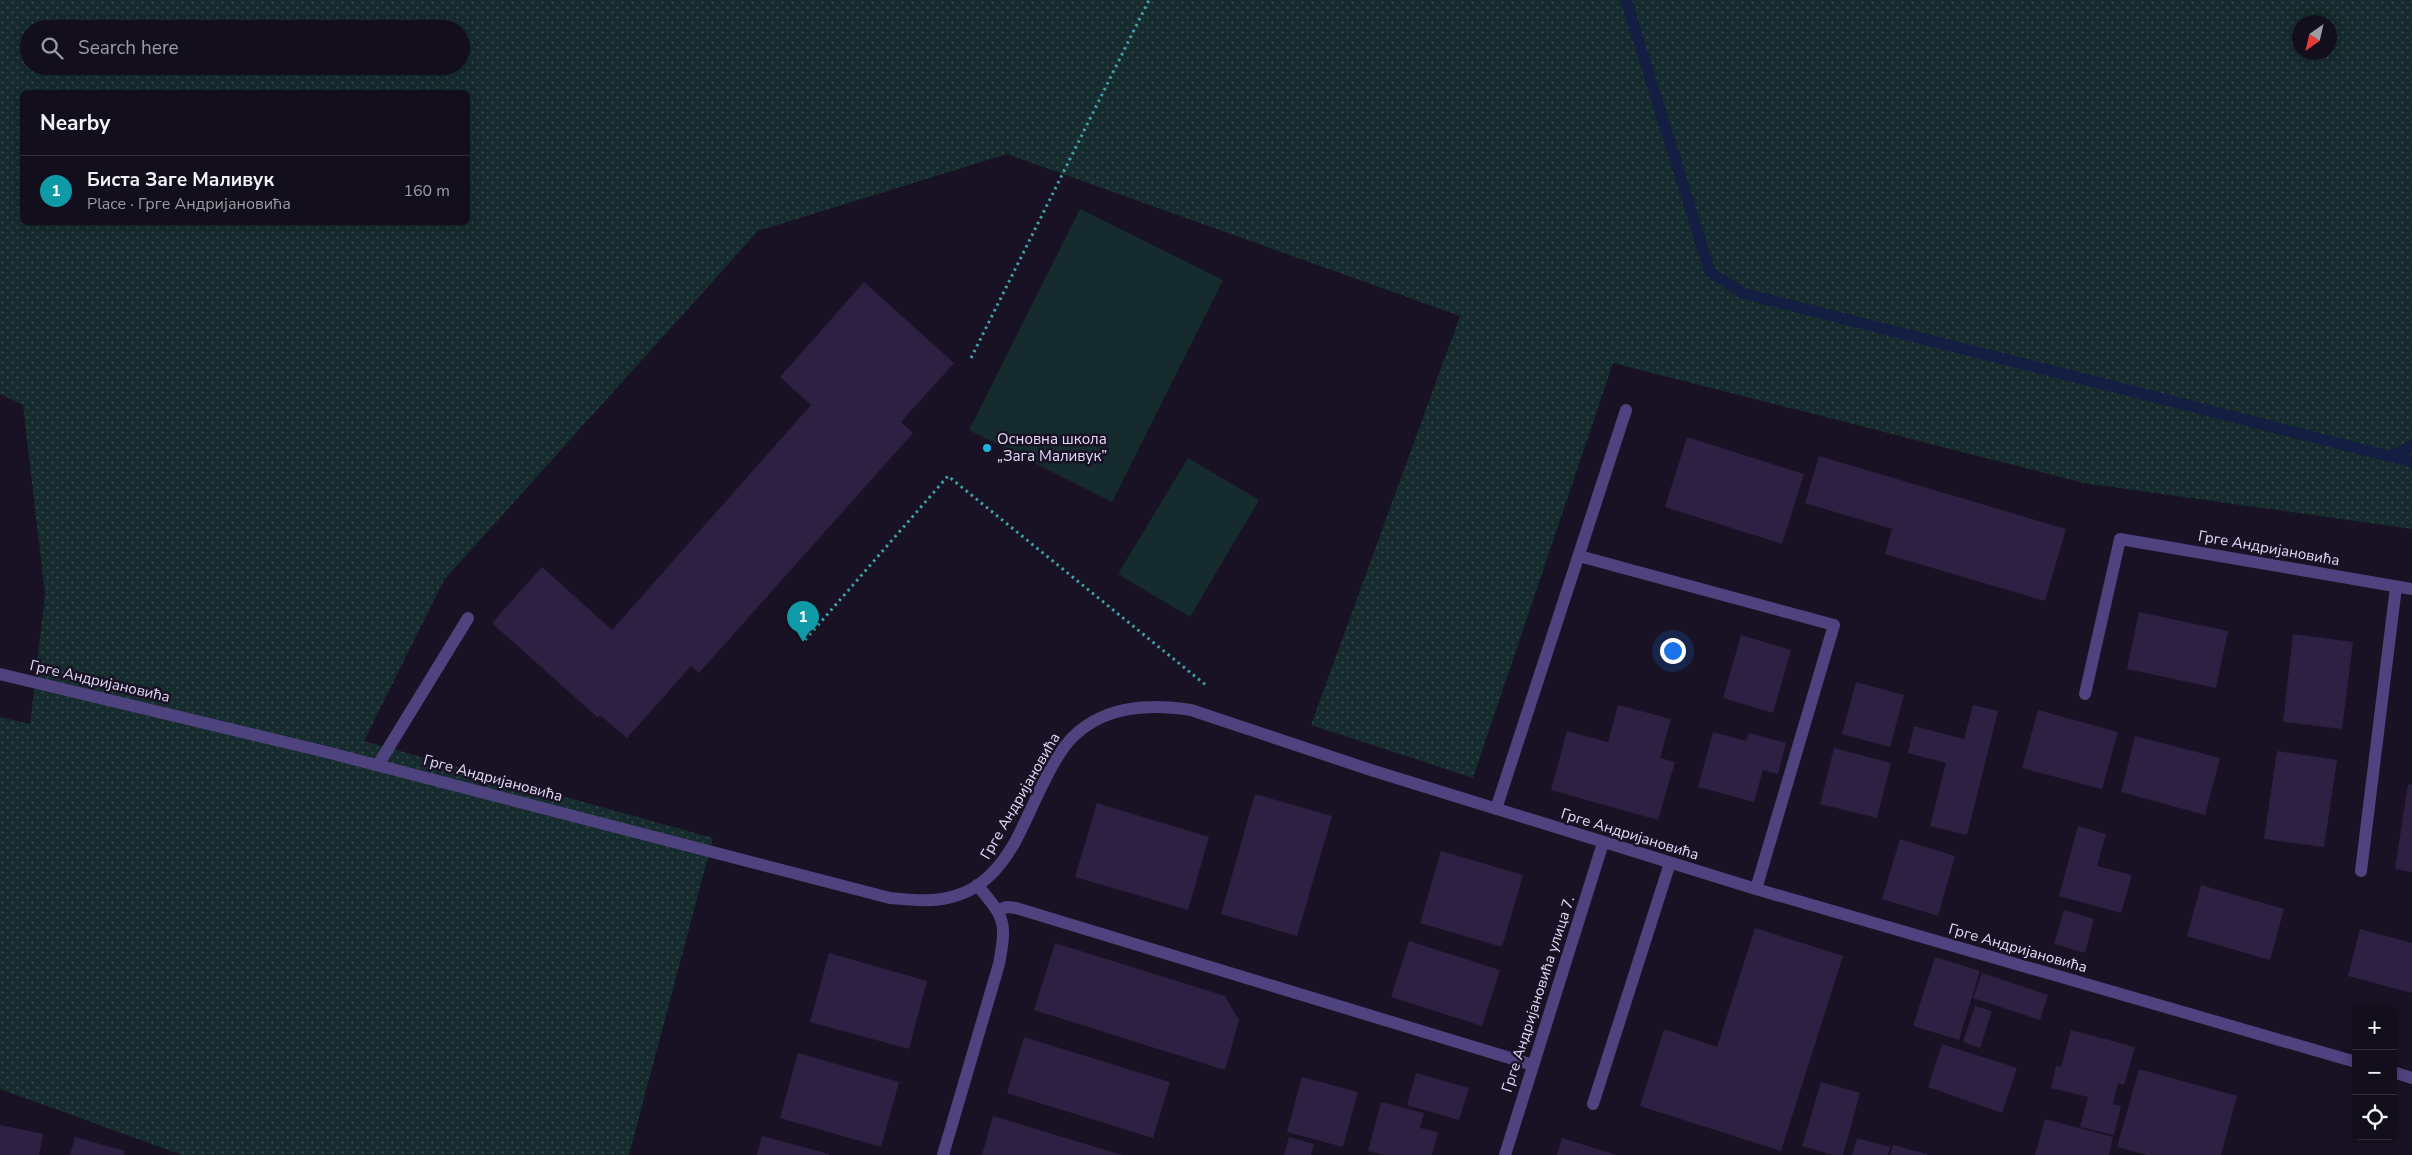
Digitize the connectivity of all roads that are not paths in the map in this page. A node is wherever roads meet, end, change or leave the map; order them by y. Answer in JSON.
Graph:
{"nodes":[{"id":1,"x":1626,"y":410,"type":"dead end"},
{"id":2,"x":1579,"y":556,"type":"junction"},
{"id":3,"x":2396,"y":587,"type":"junction"},
{"id":4,"x":2412,"y":590,"type":"edge"},
{"id":5,"x":468,"y":618,"type":"dead end"},
{"id":6,"x":0,"y":674,"type":"edge"},
{"id":7,"x":2085,"y":694,"type":"dead end"},
{"id":8,"x":378,"y":765,"type":"junction"},
{"id":9,"x":1496,"y":809,"type":"junction"},
{"id":10,"x":1603,"y":843,"type":"junction"},
{"id":11,"x":1670,"y":863,"type":"junction"},
{"id":12,"x":2361,"y":871,"type":"dead end"},
{"id":13,"x":977,"y":886,"type":"junction"},
{"id":14,"x":1756,"y":889,"type":"junction"},
{"id":15,"x":998,"y":910,"type":"junction"},
{"id":16,"x":2352,"y":1061,"type":"edge"},
{"id":17,"x":1533,"y":1065,"type":"junction"},
{"id":18,"x":2397,"y":1073,"type":"edge"},
{"id":19,"x":2412,"y":1078,"type":"edge"},
{"id":20,"x":1593,"y":1104,"type":"dead end"},
{"id":21,"x":943,"y":1155,"type":"edge"},
{"id":22,"x":1504,"y":1155,"type":"edge"}],
"edges":[{"from":1,"to":2,"type":"street"},
{"from":2,"to":9,"type":"street"},
{"from":2,"to":14,"type":"street"},
{"from":3,"to":4,"type":"street","name":"Грге Андријановића"},
{"from":3,"to":7,"type":"street","name":"Грге Андријановића"},
{"from":3,"to":12,"type":"street"},
{"from":5,"to":8,"type":"street"},
{"from":6,"to":8,"type":"street","name":"Грге Андријановића"},
{"from":8,"to":13,"type":"street","name":"Грге Андријановића"},
{"from":9,"to":10,"type":"street","name":"Грге Андријановића"},
{"from":9,"to":13,"type":"street","name":"Грге Андријановића"},
{"from":10,"to":11,"type":"street","name":"Грге Андријановића"},
{"from":10,"to":17,"type":"street","name":"Грге Андријановића улица 7."},
{"from":11,"to":14,"type":"street","name":"Грге Андријановића"},
{"from":11,"to":20,"type":"street"},
{"from":13,"to":15,"type":"street"},
{"from":14,"to":16,"type":"street","name":"Грге Андријановића"},
{"from":15,"to":17,"type":"street"},
{"from":15,"to":21,"type":"street"},
{"from":17,"to":22,"type":"street","name":"Грге Андријановића улица 7."},
{"from":18,"to":19,"type":"street"}]}
